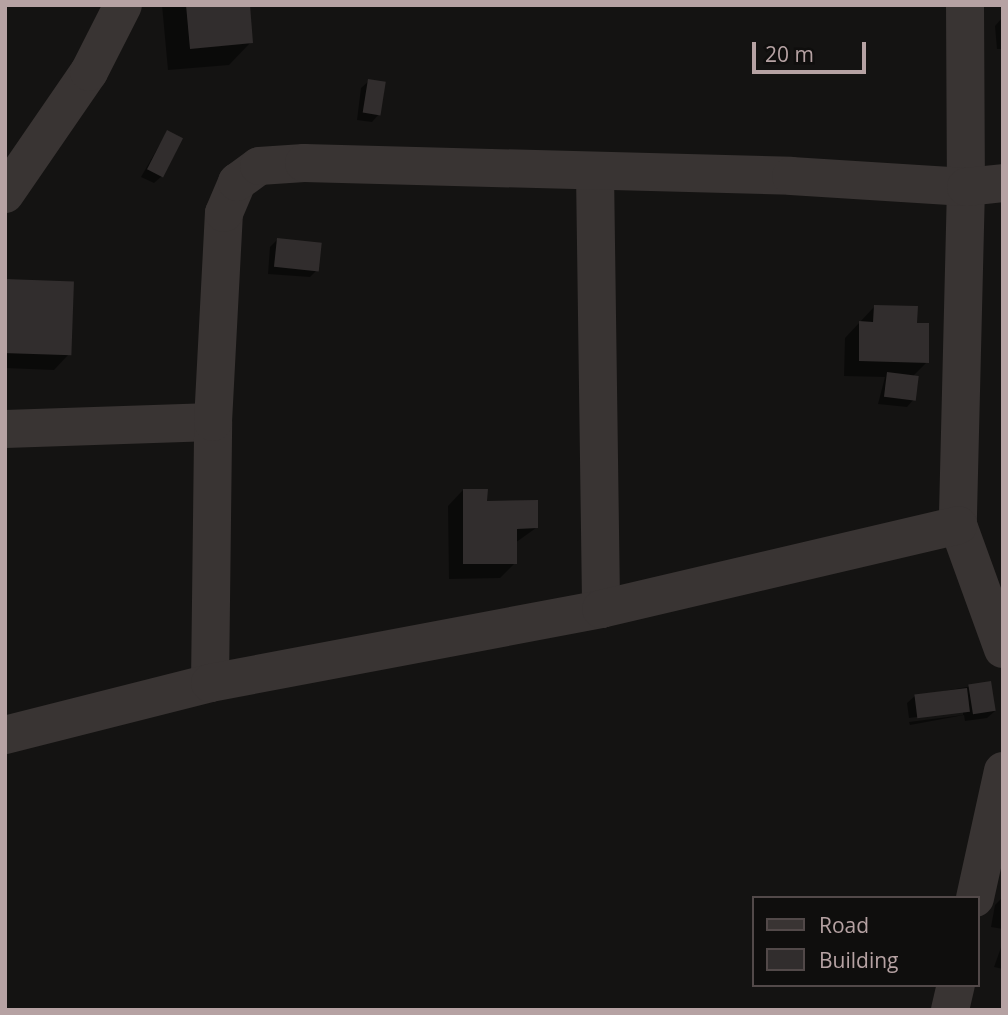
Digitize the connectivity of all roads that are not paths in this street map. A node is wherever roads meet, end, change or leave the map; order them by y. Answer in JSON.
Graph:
{"nodes":[{"id":1,"x":123,"y":5,"type":"edge"},
{"id":2,"x":965,"y":5,"type":"edge"},
{"id":3,"x":595,"y":172,"type":"junction"},
{"id":4,"x":985,"y":185,"type":"edge"},
{"id":5,"x":5,"y":194,"type":"edge"},
{"id":6,"x":213,"y":422,"type":"junction"},
{"id":7,"x":5,"y":429,"type":"edge"},
{"id":8,"x":958,"y":525,"type":"junction"},
{"id":9,"x":601,"y":609,"type":"junction"},
{"id":10,"x":1003,"y":649,"type":"edge"},
{"id":11,"x":210,"y":683,"type":"junction"},
{"id":12,"x":5,"y":735,"type":"edge"},
{"id":13,"x":1003,"y":771,"type":"edge"},
{"id":14,"x":975,"y":896,"type":"edge"},
{"id":15,"x":956,"y":987,"type":"edge"},
{"id":16,"x":950,"y":1010,"type":"edge"}],
"edges":[{"from":1,"to":5,"type":"street"},
{"from":2,"to":4,"type":"street"},
{"from":3,"to":4,"type":"street"},
{"from":3,"to":6,"type":"street"},
{"from":3,"to":9,"type":"street"},
{"from":4,"to":8,"type":"street"},
{"from":6,"to":7,"type":"street"},
{"from":6,"to":11,"type":"street"},
{"from":8,"to":9,"type":"street"},
{"from":8,"to":10,"type":"street"},
{"from":9,"to":11,"type":"street"},
{"from":11,"to":12,"type":"street"},
{"from":13,"to":14,"type":"street"},
{"from":15,"to":16,"type":"street"}]}
